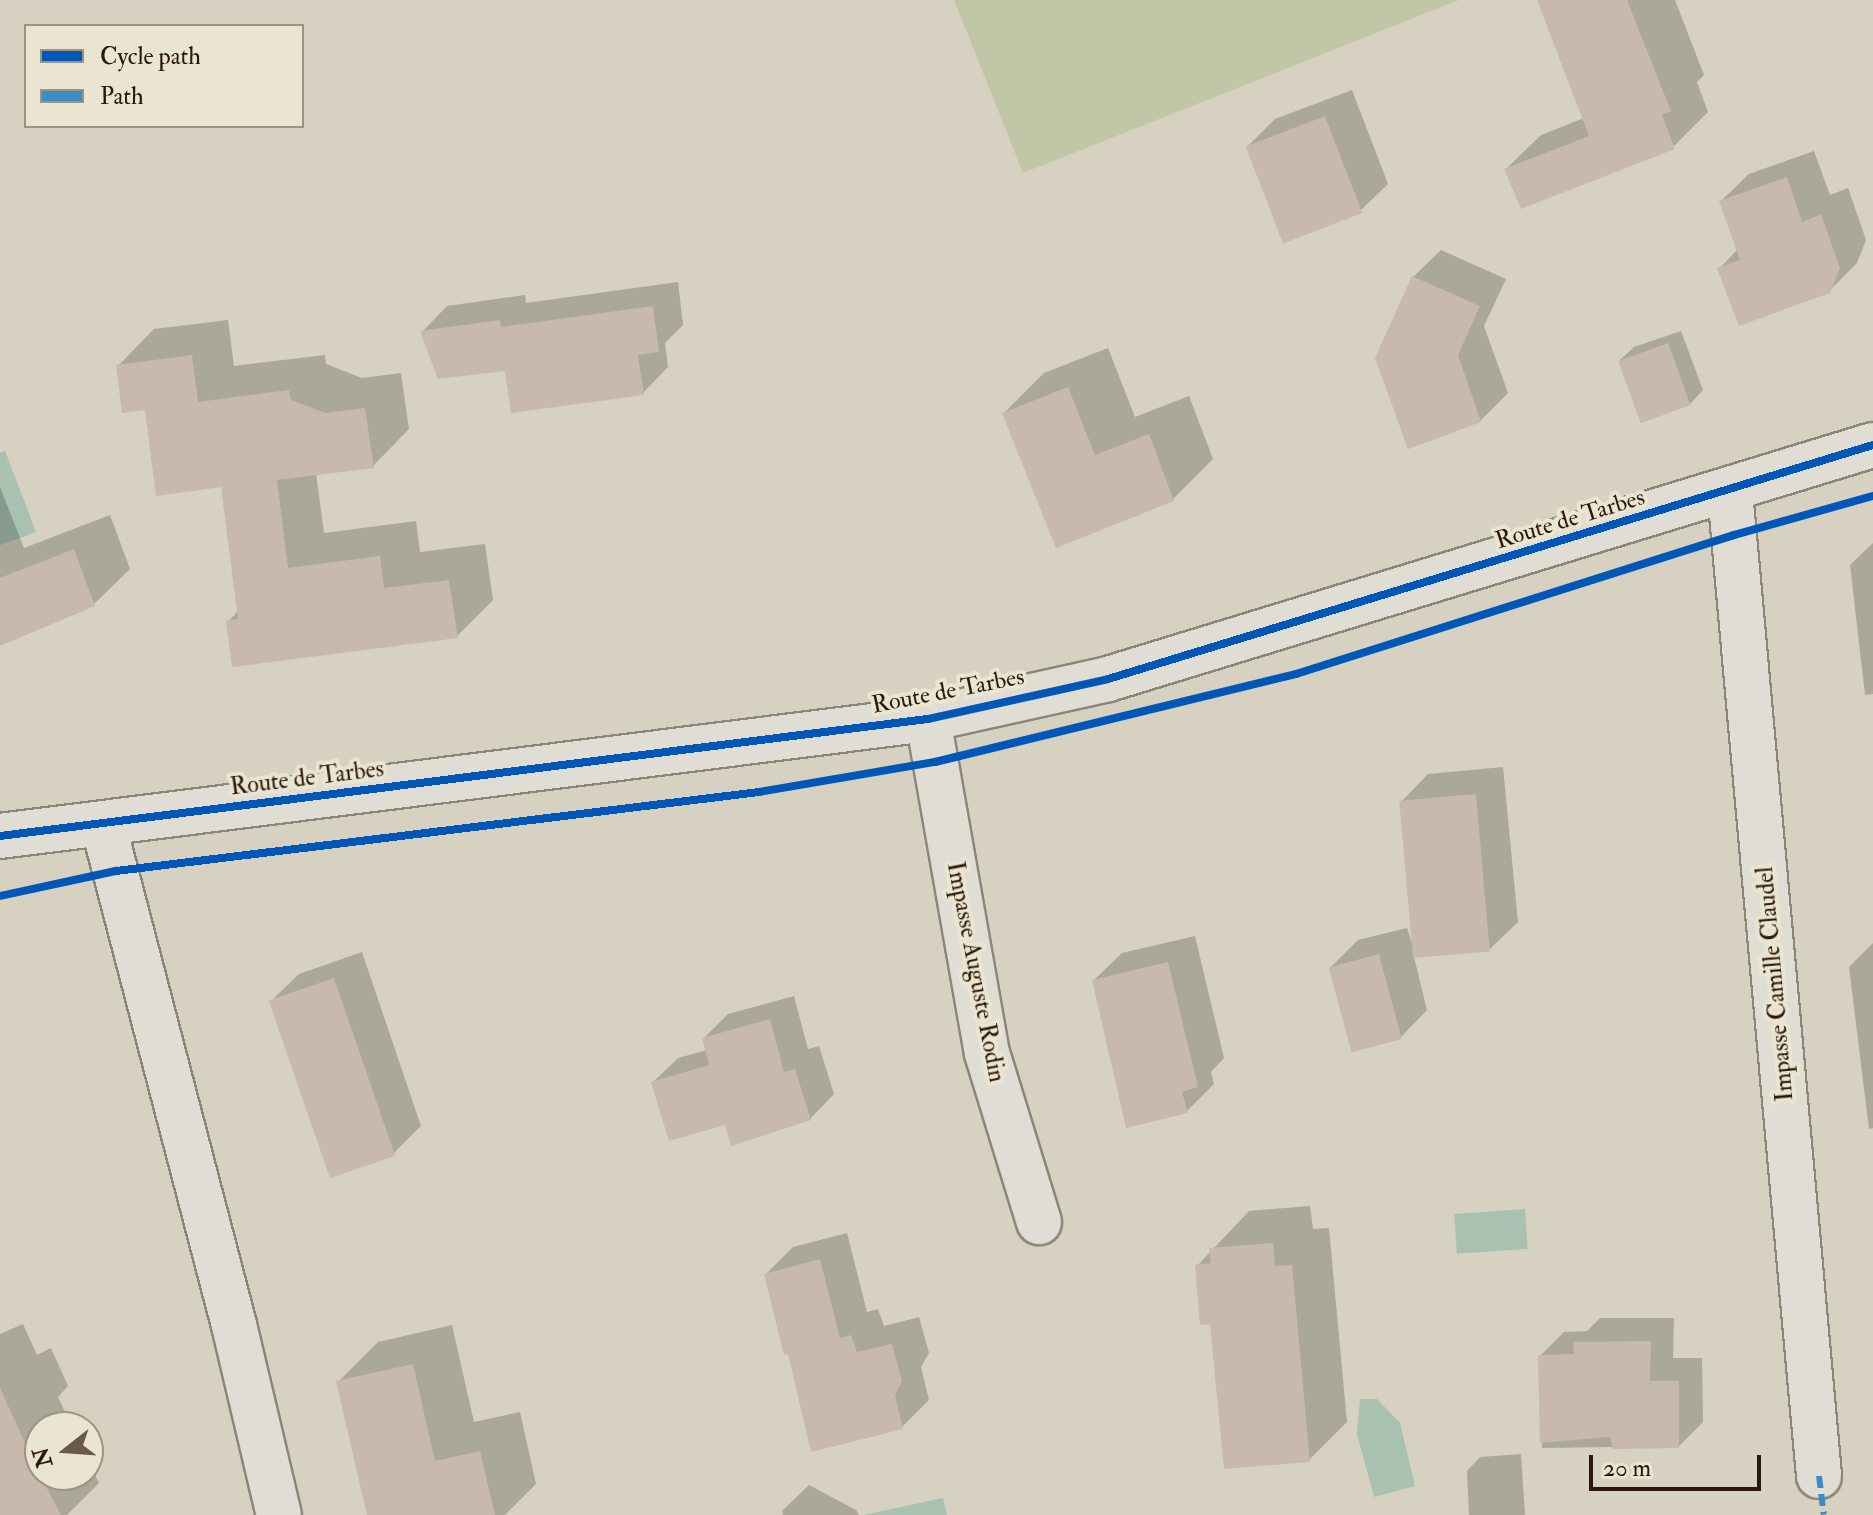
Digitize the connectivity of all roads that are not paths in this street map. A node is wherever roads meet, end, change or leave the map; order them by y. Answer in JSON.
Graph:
{"nodes":[{"id":1,"x":1873,"y":445,"type":"edge"},
{"id":2,"x":1730,"y":492,"type":"junction"},
{"id":3,"x":928,"y":719,"type":"junction"},
{"id":4,"x":103,"y":824,"type":"junction"},
{"id":5,"x":0,"y":836,"type":"edge"},
{"id":6,"x":1039,"y":1222,"type":"dead end"},
{"id":7,"x":1819,"y":1476,"type":"dead end"},
{"id":8,"x":279,"y":1515,"type":"edge"}],
"edges":[{"from":1,"to":2,"type":"street","name":"Route de Tarbes"},
{"from":2,"to":3,"type":"street","name":"Route de Tarbes"},
{"from":2,"to":7,"type":"street","name":"Impasse Camille Claudel"},
{"from":3,"to":4,"type":"street","name":"Route de Tarbes"},
{"from":3,"to":6,"type":"street","name":"Impasse Auguste Rodin"},
{"from":4,"to":5,"type":"street","name":"Route de Tarbes"},
{"from":4,"to":8,"type":"street"}]}
